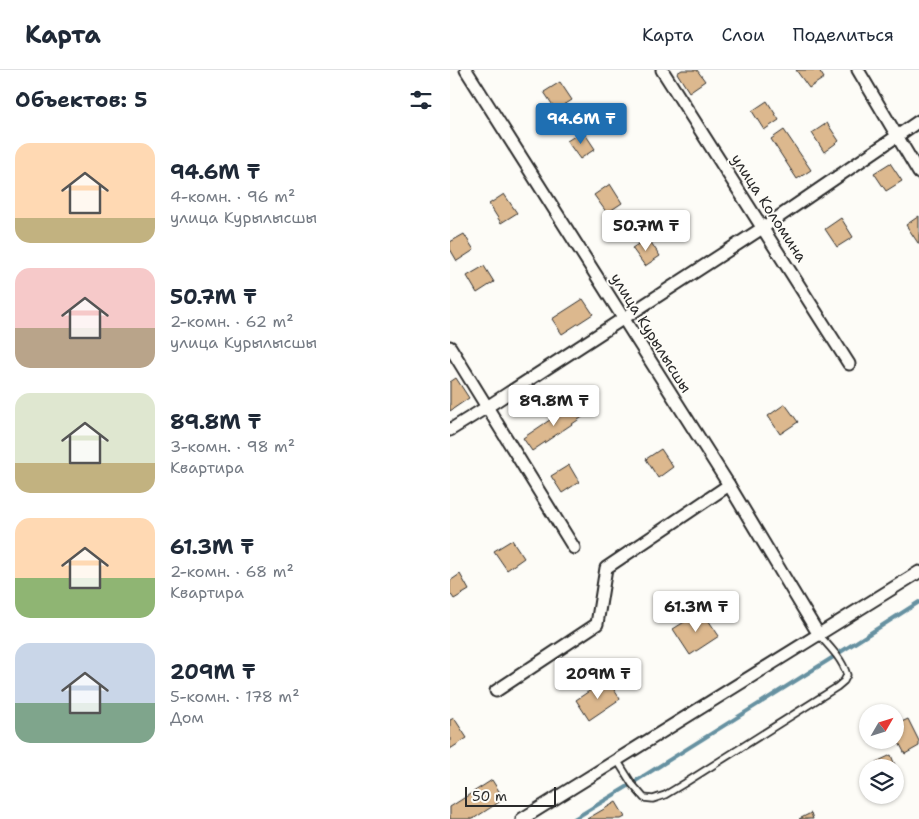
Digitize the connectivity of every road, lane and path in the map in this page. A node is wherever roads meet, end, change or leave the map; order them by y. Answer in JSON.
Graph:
{"nodes":[{"id":1,"x":466,"y":70,"type":"edge"},
{"id":2,"x":662,"y":70,"type":"edge"},
{"id":3,"x":858,"y":70,"type":"edge"},
{"id":4,"x":919,"y":121,"type":"edge"},
{"id":5,"x":896,"y":136,"type":"junction"},
{"id":6,"x":919,"y":173,"type":"edge"},
{"id":7,"x":764,"y":227,"type":"junction"},
{"id":8,"x":624,"y":318,"type":"junction"},
{"id":9,"x":450,"y":347,"type":"edge"},
{"id":10,"x":849,"y":364,"type":"dead end"},
{"id":11,"x":487,"y":407,"type":"junction"},
{"id":12,"x":450,"y":430,"type":"edge"},
{"id":13,"x":729,"y":485,"type":"junction"},
{"id":14,"x":574,"y":548,"type":"dead end"},
{"id":15,"x":919,"y":572,"type":"edge"},
{"id":16,"x":819,"y":635,"type":"junction"},
{"id":17,"x":496,"y":691,"type":"dead end"},
{"id":18,"x":617,"y":760,"type":"junction"},
{"id":19,"x":522,"y":819,"type":"edge"}],
"edges":[{"from":1,"to":8,"type":"street","name":"улица Курылысшы"},
{"from":2,"to":7,"type":"street","name":"улица Коломина"},
{"from":3,"to":5,"type":"street"},
{"from":4,"to":5,"type":"street"},
{"from":5,"to":6,"type":"street"},
{"from":5,"to":7,"type":"street"},
{"from":7,"to":8,"type":"street"},
{"from":7,"to":10,"type":"street","name":"улица Коломина"},
{"from":8,"to":11,"type":"street"},
{"from":8,"to":13,"type":"street","name":"улица Курылысшы"},
{"from":9,"to":11,"type":"street"},
{"from":11,"to":12,"type":"street"},
{"from":11,"to":14,"type":"street"},
{"from":13,"to":16,"type":"street","name":"улица Курылысшы"},
{"from":13,"to":17,"type":"street"},
{"from":15,"to":16,"type":"street"},
{"from":16,"to":18,"type":"street"},
{"from":16,"to":18,"type":"lane"},
{"from":18,"to":19,"type":"street"}]}
